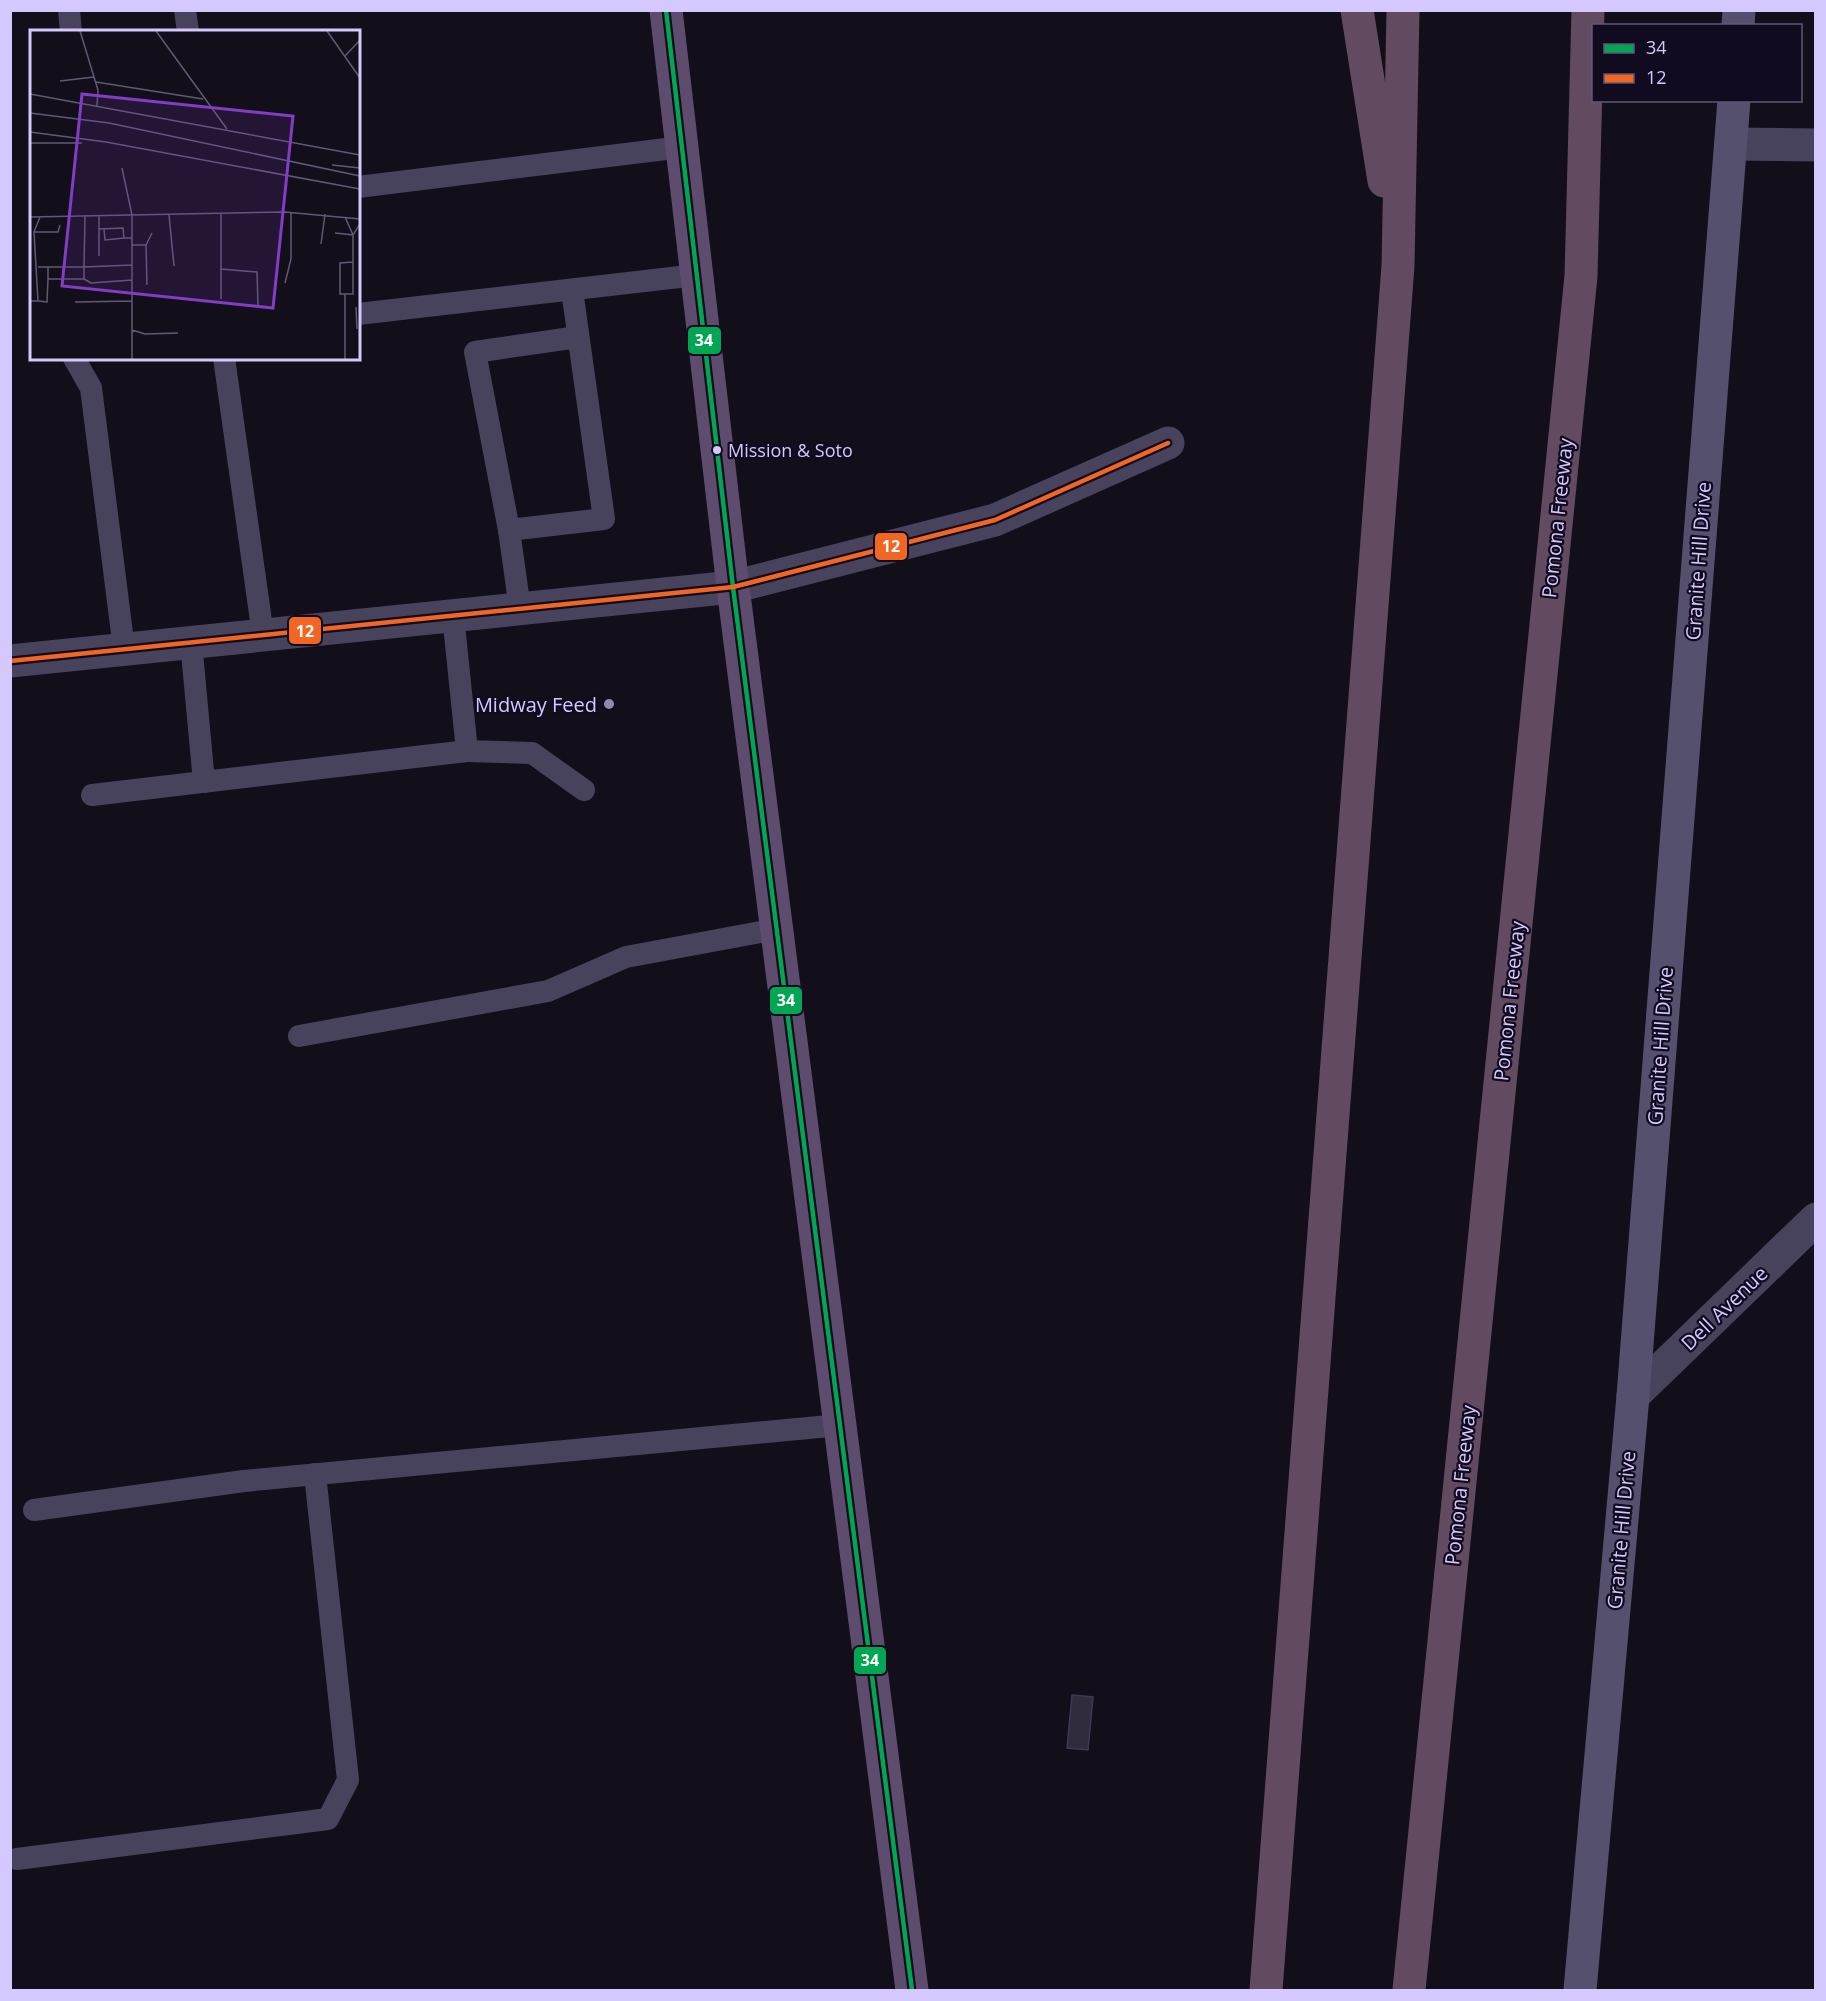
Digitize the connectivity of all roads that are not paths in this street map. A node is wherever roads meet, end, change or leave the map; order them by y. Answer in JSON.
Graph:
{"nodes":[{"id":1,"x":69,"y":10,"type":"edge"},
{"id":2,"x":185,"y":10,"type":"edge"},
{"id":3,"x":666,"y":10,"type":"edge"},
{"id":4,"x":1357,"y":10,"type":"edge"},
{"id":5,"x":1403,"y":10,"type":"edge"},
{"id":6,"x":1588,"y":10,"type":"edge"},
{"id":7,"x":71,"y":30,"type":"edge"},
{"id":8,"x":188,"y":30,"type":"edge"},
{"id":9,"x":1734,"y":102,"type":"edge"},
{"id":10,"x":1731,"y":144,"type":"junction"},
{"id":11,"x":1815,"y":145,"type":"edge"},
{"id":12,"x":682,"y":147,"type":"junction"},
{"id":13,"x":360,"y":187,"type":"edge"},
{"id":14,"x":1398,"y":266,"type":"junction"},
{"id":15,"x":697,"y":275,"type":"junction"},
{"id":16,"x":572,"y":290,"type":"junction"},
{"id":17,"x":360,"y":314,"type":"edge"},
{"id":18,"x":578,"y":337,"type":"junction"},
{"id":19,"x":75,"y":360,"type":"edge"},
{"id":20,"x":224,"y":360,"type":"edge"},
{"id":21,"x":1168,"y":443,"type":"dead end"},
{"id":22,"x":510,"y":530,"type":"junction"},
{"id":23,"x":734,"y":586,"type":"junction"},
{"id":24,"x":520,"y":609,"type":"junction"},
{"id":25,"x":453,"y":615,"type":"junction"},
{"id":26,"x":263,"y":635,"type":"junction"},
{"id":27,"x":191,"y":642,"type":"junction"},
{"id":28,"x":124,"y":649,"type":"junction"},
{"id":29,"x":10,"y":661,"type":"edge"},
{"id":30,"x":467,"y":751,"type":"junction"},
{"id":31,"x":204,"y":782,"type":"junction"},
{"id":32,"x":584,"y":790,"type":"dead end"},
{"id":33,"x":92,"y":795,"type":"dead end"},
{"id":34,"x":777,"y":929,"type":"junction"},
{"id":35,"x":299,"y":1036,"type":"dead end"},
{"id":36,"x":1815,"y":1219,"type":"edge"},
{"id":37,"x":1633,"y":1396,"type":"junction"},
{"id":38,"x":840,"y":1425,"type":"junction"},
{"id":39,"x":315,"y":1474,"type":"junction"},
{"id":40,"x":34,"y":1510,"type":"dead end"},
{"id":41,"x":17,"y":1859,"type":"dead end"},
{"id":42,"x":1418,"y":1909,"type":"junction"},
{"id":43,"x":912,"y":1990,"type":"edge"},
{"id":44,"x":1266,"y":1990,"type":"edge"},
{"id":45,"x":1409,"y":1990,"type":"edge"},
{"id":46,"x":1416,"y":1990,"type":"edge"},
{"id":47,"x":1580,"y":1990,"type":"edge"}],
"edges":[{"from":1,"to":7,"type":"lane"},
{"from":2,"to":8,"type":"lane"},
{"from":3,"to":12,"type":"main road"},
{"from":4,"to":14,"type":"highway"},
{"from":5,"to":14,"type":"highway"},
{"from":6,"to":42,"type":"highway","name":"Pomona Freeway"},
{"from":9,"to":10,"type":"street","name":"Granite Hill Drive"},
{"from":10,"to":11,"type":"street"},
{"from":10,"to":37,"type":"street","name":"Granite Hill Drive"},
{"from":12,"to":13,"type":"lane"},
{"from":12,"to":15,"type":"main road"},
{"from":14,"to":44,"type":"highway"},
{"from":15,"to":16,"type":"lane"},
{"from":15,"to":23,"type":"main road"},
{"from":16,"to":17,"type":"lane"},
{"from":16,"to":18,"type":"lane"},
{"from":18,"to":22,"type":"lane"},
{"from":18,"to":22,"type":"lane"},
{"from":19,"to":28,"type":"lane"},
{"from":20,"to":26,"type":"lane"},
{"from":21,"to":23,"type":"street"},
{"from":22,"to":24,"type":"lane"},
{"from":23,"to":24,"type":"street"},
{"from":23,"to":34,"type":"main road"},
{"from":24,"to":25,"type":"street"},
{"from":25,"to":26,"type":"street"},
{"from":25,"to":30,"type":"lane"},
{"from":26,"to":27,"type":"street"},
{"from":27,"to":28,"type":"street"},
{"from":27,"to":31,"type":"lane"},
{"from":28,"to":29,"type":"street"},
{"from":30,"to":31,"type":"lane"},
{"from":30,"to":32,"type":"lane"},
{"from":31,"to":33,"type":"lane"},
{"from":34,"to":35,"type":"lane"},
{"from":34,"to":38,"type":"main road"},
{"from":36,"to":37,"type":"street","name":"Dell Avenue"},
{"from":37,"to":47,"type":"street","name":"Granite Hill Drive"},
{"from":38,"to":39,"type":"lane"},
{"from":38,"to":43,"type":"main road"},
{"from":39,"to":40,"type":"lane"},
{"from":39,"to":41,"type":"lane"},
{"from":42,"to":45,"type":"highway","name":"Pomona Freeway"},
{"from":42,"to":46,"type":"highway"}]}
